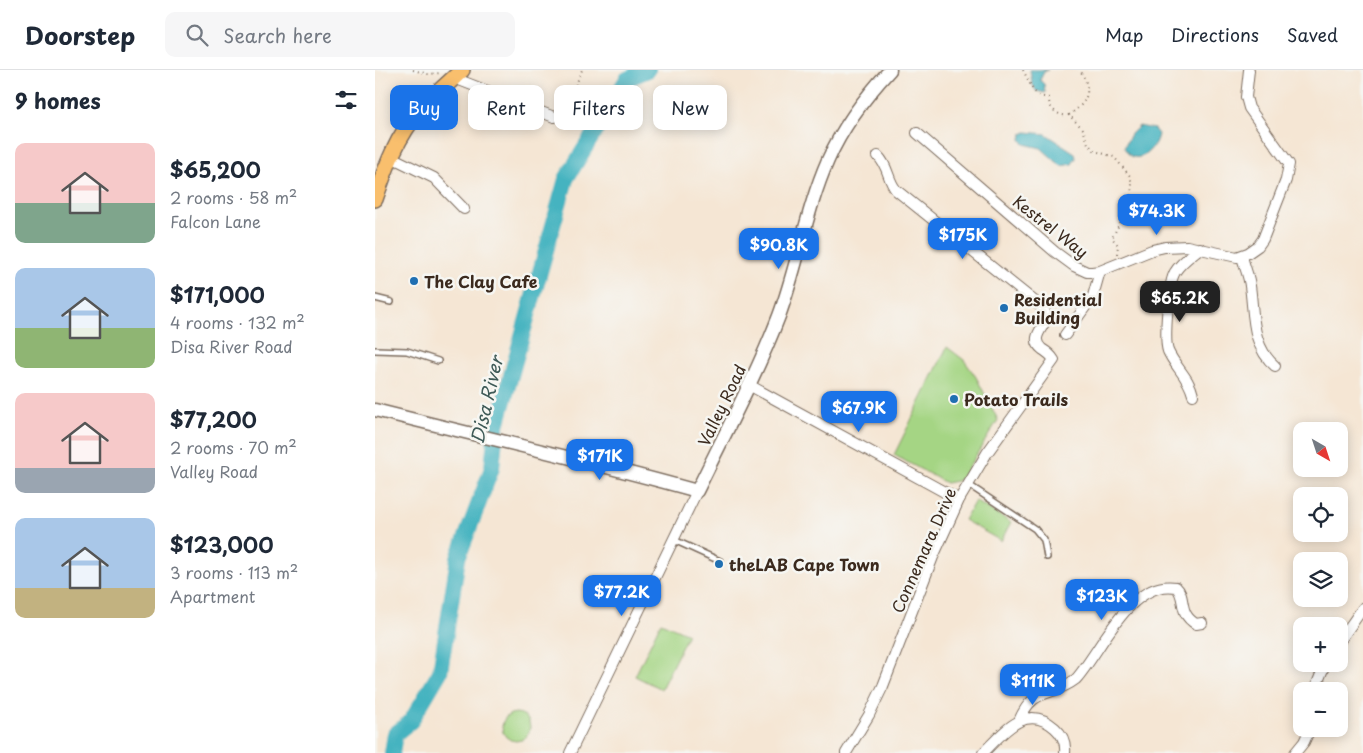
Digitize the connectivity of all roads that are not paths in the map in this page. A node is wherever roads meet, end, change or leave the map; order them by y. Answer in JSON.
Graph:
{"nodes":[{"id":1,"x":890,"y":70,"type":"edge"},
{"id":2,"x":1249,"y":70,"type":"edge"},
{"id":3,"x":459,"y":73,"type":"edge"},
{"id":4,"x":554,"y":117,"type":"edge"},
{"id":5,"x":917,"y":133,"type":"dead end"},
{"id":6,"x":878,"y":156,"type":"dead end"},
{"id":7,"x":391,"y":157,"type":"junction"},
{"id":8,"x":375,"y":199,"type":"edge"},
{"id":9,"x":464,"y":209,"type":"dead end"},
{"id":10,"x":1200,"y":248,"type":"junction"},
{"id":11,"x":1242,"y":256,"type":"junction"},
{"id":12,"x":1100,"y":270,"type":"junction"},
{"id":13,"x":375,"y":298,"type":"edge"},
{"id":14,"x":391,"y":302,"type":"dead end"},
{"id":15,"x":1065,"y":335,"type":"dead end"},
{"id":16,"x":375,"y":350,"type":"edge"},
{"id":17,"x":438,"y":361,"type":"dead end"},
{"id":18,"x":1275,"y":366,"type":"dead end"},
{"id":19,"x":749,"y":385,"type":"junction"},
{"id":20,"x":1193,"y":395,"type":"dead end"},
{"id":21,"x":375,"y":410,"type":"edge"},
{"id":22,"x":968,"y":484,"type":"junction"},
{"id":23,"x":697,"y":491,"type":"junction"},
{"id":24,"x":959,"y":500,"type":"junction"},
{"id":25,"x":673,"y":540,"type":"junction"},
{"id":26,"x":1047,"y":557,"type":"dead end"},
{"id":27,"x":720,"y":561,"type":"dead end"},
{"id":28,"x":1363,"y":608,"type":"edge"},
{"id":29,"x":1202,"y":623,"type":"dead end"},
{"id":30,"x":1348,"y":629,"type":"edge"},
{"id":31,"x":1019,"y":721,"type":"junction"},
{"id":32,"x":1306,"y":737,"type":"edge"},
{"id":33,"x":570,"y":753,"type":"edge"},
{"id":34,"x":846,"y":753,"type":"edge"},
{"id":35,"x":983,"y":753,"type":"edge"},
{"id":36,"x":1065,"y":753,"type":"edge"},
{"id":37,"x":1295,"y":753,"type":"edge"}],
"edges":[{"from":1,"to":19,"type":"street","name":"Valley Road"},
{"from":2,"to":11,"type":"street"},
{"from":3,"to":4,"type":"street"},
{"from":3,"to":7,"type":"main road"},
{"from":5,"to":12,"type":"street","name":"Kestrel Way"},
{"from":6,"to":22,"type":"street","name":"Connemara Drive"},
{"from":7,"to":8,"type":"main road"},
{"from":7,"to":9,"type":"street"},
{"from":10,"to":11,"type":"street","name":"Kestrel Way"},
{"from":10,"to":12,"type":"street","name":"Kestrel Way"},
{"from":10,"to":20,"type":"street"},
{"from":11,"to":18,"type":"street"},
{"from":12,"to":15,"type":"street"},
{"from":13,"to":14,"type":"lane"},
{"from":16,"to":17,"type":"lane"},
{"from":19,"to":23,"type":"street","name":"Valley Road"},
{"from":19,"to":24,"type":"street"},
{"from":21,"to":23,"type":"street"},
{"from":22,"to":24,"type":"street","name":"Connemara Drive"},
{"from":22,"to":26,"type":"lane"},
{"from":23,"to":25,"type":"street","name":"Valley Road"},
{"from":24,"to":34,"type":"street","name":"Connemara Drive"},
{"from":25,"to":27,"type":"lane"},
{"from":25,"to":33,"type":"street","name":"Valley Road"},
{"from":28,"to":30,"type":"street"},
{"from":29,"to":31,"type":"street"},
{"from":31,"to":35,"type":"street"},
{"from":31,"to":36,"type":"street"},
{"from":32,"to":37,"type":"street"}]}
